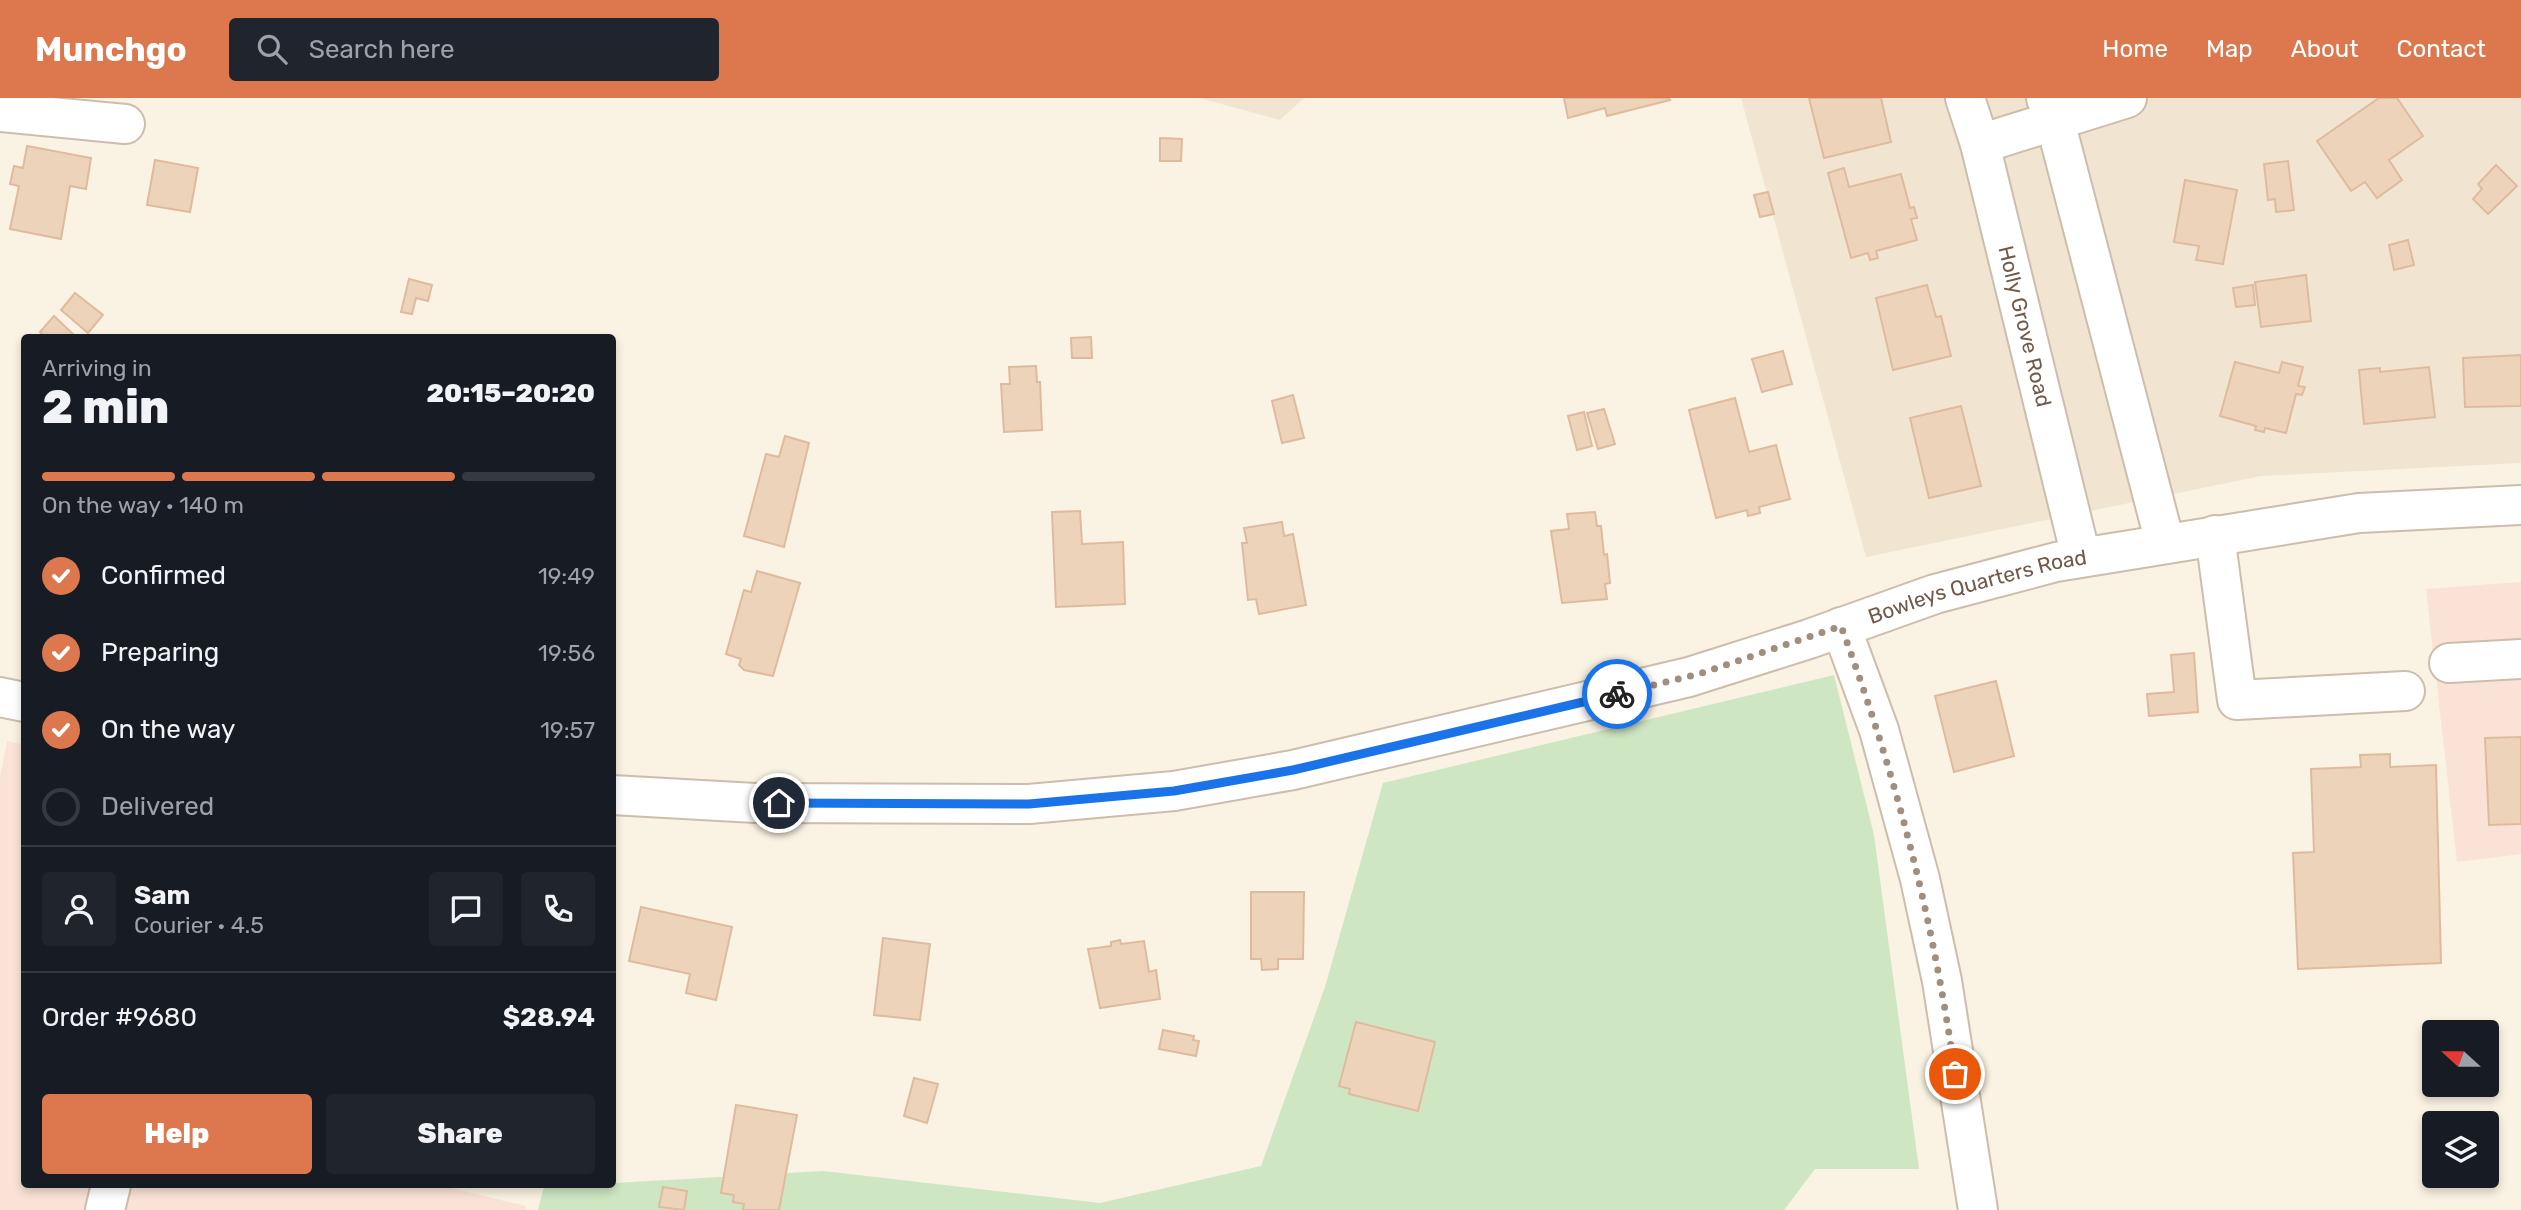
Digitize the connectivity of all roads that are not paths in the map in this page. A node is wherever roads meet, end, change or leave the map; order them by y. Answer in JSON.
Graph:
{"nodes":[{"id":1,"x":1965,"y":98,"type":"edge"},
{"id":2,"x":2127,"y":98,"type":"edge"},
{"id":3,"x":2051,"y":110,"type":"edge"},
{"id":4,"x":0,"y":112,"type":"edge"},
{"id":5,"x":125,"y":124,"type":"dead end"},
{"id":6,"x":1980,"y":144,"type":"junction"},
{"id":7,"x":2521,"y":505,"type":"edge"},
{"id":8,"x":2215,"y":535,"type":"junction"},
{"id":9,"x":2165,"y":543,"type":"junction"},
{"id":10,"x":2081,"y":557,"type":"junction"},
{"id":11,"x":1841,"y":626,"type":"junction"},
{"id":12,"x":2521,"y":659,"type":"edge"},
{"id":13,"x":2449,"y":663,"type":"dead end"},
{"id":14,"x":2405,"y":691,"type":"dead end"},
{"id":15,"x":0,"y":697,"type":"edge"},
{"id":16,"x":21,"y":701,"type":"edge"},
{"id":17,"x":616,"y":795,"type":"edge"},
{"id":18,"x":110,"y":1188,"type":"edge"},
{"id":19,"x":105,"y":1210,"type":"edge"},
{"id":20,"x":1978,"y":1210,"type":"edge"}],
"edges":[{"from":1,"to":6,"type":"street","name":"Holly Grove Road"},
{"from":2,"to":3,"type":"street"},
{"from":3,"to":6,"type":"street"},
{"from":3,"to":9,"type":"street"},
{"from":4,"to":5,"type":"street"},
{"from":6,"to":10,"type":"street","name":"Holly Grove Road"},
{"from":7,"to":8,"type":"street","name":"Bowleys Quarters Road"},
{"from":8,"to":9,"type":"street","name":"Bowleys Quarters Road"},
{"from":8,"to":14,"type":"street"},
{"from":9,"to":10,"type":"street","name":"Bowleys Quarters Road"},
{"from":10,"to":11,"type":"street","name":"Bowleys Quarters Road"},
{"from":11,"to":17,"type":"street","name":"Bowleys Quarters Road"},
{"from":11,"to":20,"type":"street"},
{"from":12,"to":13,"type":"street"},
{"from":15,"to":16,"type":"street"},
{"from":18,"to":19,"type":"street"}]}
